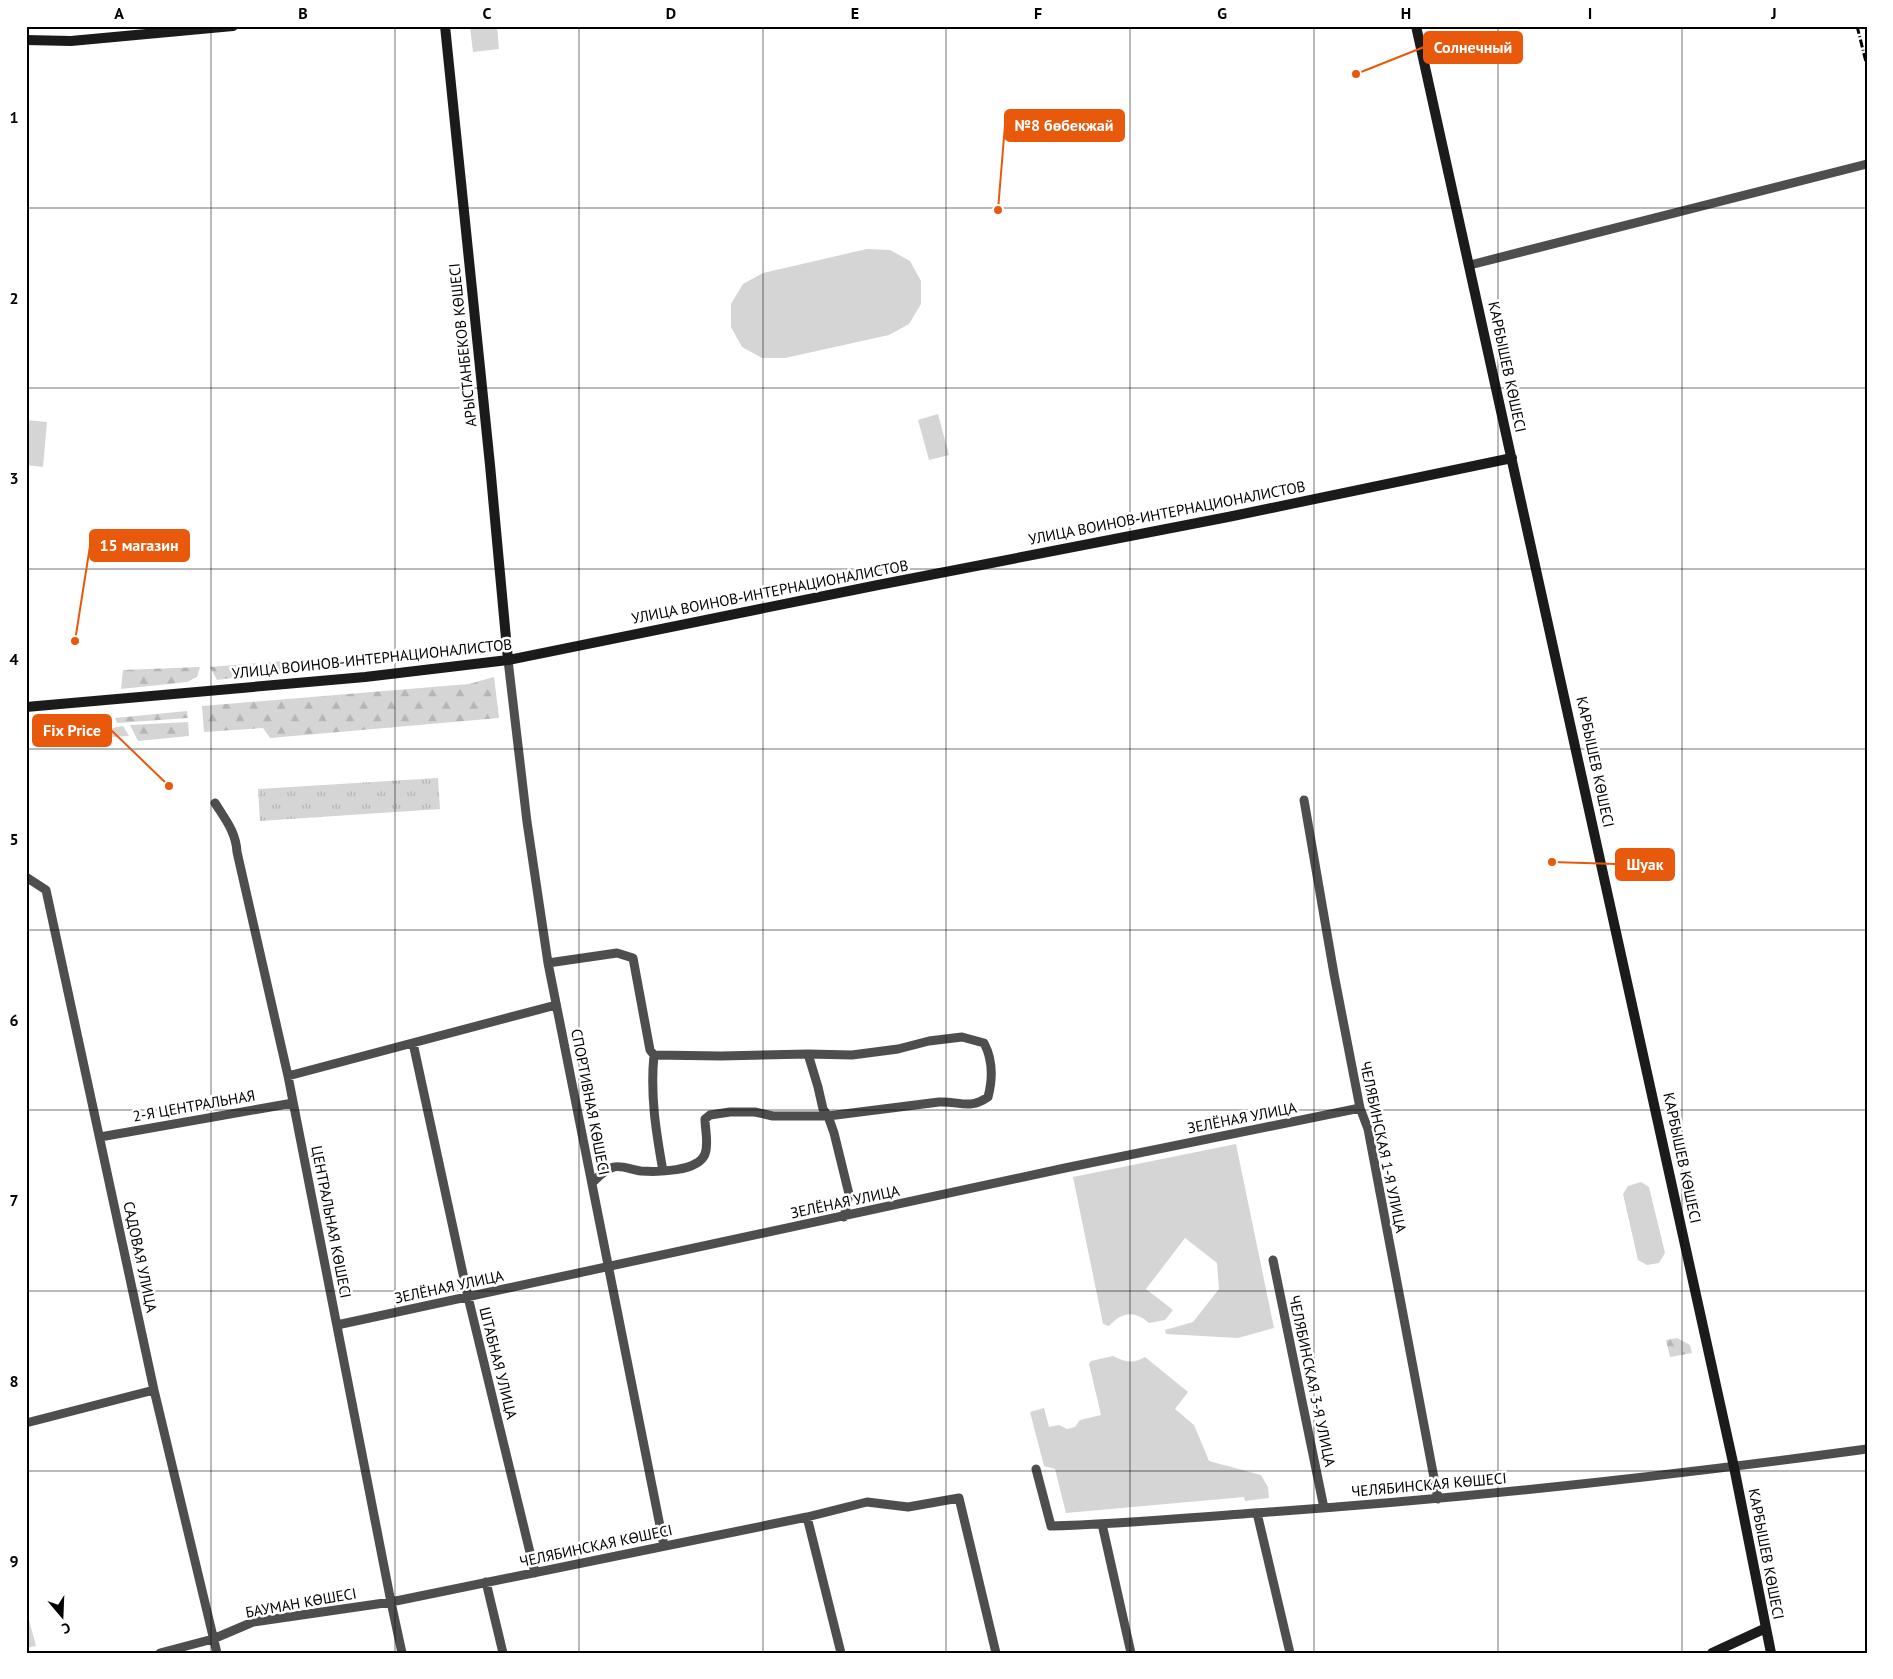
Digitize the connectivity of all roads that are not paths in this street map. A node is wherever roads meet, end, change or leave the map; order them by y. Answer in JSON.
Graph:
{"nodes":[{"id":1,"x":232,"y":26,"type":"edge"},
{"id":2,"x":445,"y":26,"type":"edge"},
{"id":3,"x":1416,"y":26,"type":"edge"},
{"id":4,"x":26,"y":40,"type":"edge"},
{"id":5,"x":1867,"y":164,"type":"edge"},
{"id":6,"x":1470,"y":265,"type":"junction"},
{"id":7,"x":1512,"y":458,"type":"junction"},
{"id":8,"x":508,"y":660,"type":"junction"},
{"id":9,"x":26,"y":707,"type":"edge"},
{"id":10,"x":1304,"y":800,"type":"dead end"},
{"id":11,"x":215,"y":803,"type":"dead end"},
{"id":12,"x":26,"y":877,"type":"edge"},
{"id":13,"x":548,"y":964,"type":"junction"},
{"id":14,"x":556,"y":1005,"type":"junction"},
{"id":15,"x":413,"y":1043,"type":"junction"},
{"id":16,"x":808,"y":1054,"type":"junction"},
{"id":17,"x":654,"y":1055,"type":"junction"},
{"id":18,"x":288,"y":1076,"type":"junction"},
{"id":19,"x":293,"y":1103,"type":"junction"},
{"id":20,"x":1360,"y":1108,"type":"junction"},
{"id":21,"x":828,"y":1116,"type":"junction"},
{"id":22,"x":100,"y":1137,"type":"junction"},
{"id":23,"x":663,"y":1171,"type":"junction"},
{"id":24,"x":592,"y":1183,"type":"junction"},
{"id":25,"x":844,"y":1217,"type":"junction"},
{"id":26,"x":1273,"y":1260,"type":"dead end"},
{"id":27,"x":609,"y":1267,"type":"junction"},
{"id":28,"x":468,"y":1297,"type":"junction"},
{"id":29,"x":336,"y":1325,"type":"junction"},
{"id":30,"x":154,"y":1390,"type":"junction"},
{"id":31,"x":26,"y":1423,"type":"edge"},
{"id":32,"x":1867,"y":1449,"type":"edge"},
{"id":33,"x":1734,"y":1467,"type":"junction"},
{"id":34,"x":1036,"y":1469,"type":"dead end"},
{"id":35,"x":1438,"y":1499,"type":"junction"},
{"id":36,"x":1324,"y":1508,"type":"junction"},
{"id":37,"x":1257,"y":1513,"type":"junction"},
{"id":38,"x":807,"y":1517,"type":"junction"},
{"id":39,"x":1102,"y":1524,"type":"junction"},
{"id":40,"x":664,"y":1546,"type":"junction"},
{"id":41,"x":535,"y":1572,"type":"junction"},
{"id":42,"x":486,"y":1582,"type":"junction"},
{"id":43,"x":390,"y":1602,"type":"junction"},
{"id":44,"x":1766,"y":1628,"type":"junction"},
{"id":45,"x":214,"y":1639,"type":"junction"},
{"id":46,"x":160,"y":1653,"type":"edge"},
{"id":47,"x":217,"y":1653,"type":"edge"},
{"id":48,"x":402,"y":1653,"type":"edge"},
{"id":49,"x":503,"y":1653,"type":"edge"},
{"id":50,"x":841,"y":1653,"type":"edge"},
{"id":51,"x":996,"y":1653,"type":"edge"},
{"id":52,"x":1132,"y":1653,"type":"edge"},
{"id":53,"x":1290,"y":1653,"type":"edge"},
{"id":54,"x":1712,"y":1653,"type":"edge"},
{"id":55,"x":1771,"y":1653,"type":"edge"}],
"edges":[{"from":1,"to":4,"type":"street"},
{"from":2,"to":8,"type":"street","name":"АРЫСТАНБЕКОВ КӨШЕСІ"},
{"from":3,"to":6,"type":"street","name":"КАРБЫШЕВ КӨШЕСІ"},
{"from":5,"to":6,"type":"street"},
{"from":6,"to":7,"type":"street","name":"КАРБЫШЕВ КӨШЕСІ"},
{"from":7,"to":8,"type":"street","name":"УЛИЦА ВОИНОВ-ИНТЕРНАЦИОНАЛИСТОВ"},
{"from":7,"to":33,"type":"street","name":"КАРБЫШЕВ КӨШЕСІ"},
{"from":8,"to":9,"type":"street","name":"УЛИЦА ВОИНОВ-ИНТЕРНАЦИОНАЛИСТОВ"},
{"from":8,"to":13,"type":"street","name":"СПОРТИВНАЯ КӨШЕСІ"},
{"from":10,"to":20,"type":"street","name":"ЧЕЛЯБИНСКАЯ 1-Я УЛИЦА"},
{"from":11,"to":18,"type":"street","name":"ЦЕНТРАЛЬНАЯ КӨШЕСІ"},
{"from":12,"to":22,"type":"street","name":"САДОВАЯ УЛИЦА"},
{"from":13,"to":14,"type":"street","name":"СПОРТИВНАЯ КӨШЕСІ"},
{"from":13,"to":17,"type":"street"},
{"from":14,"to":15,"type":"street"},
{"from":14,"to":24,"type":"street","name":"СПОРТИВНАЯ КӨШЕСІ"},
{"from":15,"to":18,"type":"street"},
{"from":15,"to":28,"type":"street","name":"ШТАБНАЯ УЛИЦА"},
{"from":16,"to":17,"type":"street"},
{"from":16,"to":21,"type":"street"},
{"from":16,"to":21,"type":"street"},
{"from":17,"to":23,"type":"street"},
{"from":18,"to":19,"type":"street","name":"ЦЕНТРАЛЬНАЯ КӨШЕСІ"},
{"from":19,"to":22,"type":"street","name":"2-Я ЦЕНТРАЛЬНАЯ"},
{"from":19,"to":29,"type":"street","name":"ЦЕНТРАЛЬНАЯ КӨШЕСІ"},
{"from":20,"to":25,"type":"street","name":"ЗЕЛЁНАЯ УЛИЦА"},
{"from":20,"to":35,"type":"street","name":"ЧЕЛЯБИНСКАЯ 1-Я УЛИЦА"},
{"from":21,"to":23,"type":"street"},
{"from":21,"to":25,"type":"street"},
{"from":22,"to":30,"type":"street","name":"САДОВАЯ УЛИЦА"},
{"from":23,"to":24,"type":"street"},
{"from":24,"to":27,"type":"street","name":"СПОРТИВНАЯ КӨШЕСІ"},
{"from":25,"to":27,"type":"street","name":"ЗЕЛЁНАЯ УЛИЦА"},
{"from":26,"to":36,"type":"street","name":"ЧЕЛЯБИНСКАЯ 3-Я УЛИЦА"},
{"from":27,"to":28,"type":"street","name":"ЗЕЛЁНАЯ УЛИЦА"},
{"from":27,"to":40,"type":"street","name":"СПОРТИВНАЯ КӨШЕСІ"},
{"from":28,"to":29,"type":"street","name":"ЗЕЛЁНАЯ УЛИЦА"},
{"from":28,"to":41,"type":"street","name":"ШТАБНАЯ УЛИЦА"},
{"from":29,"to":43,"type":"street","name":"ЦЕНТРАЛЬНАЯ КӨШЕСІ"},
{"from":30,"to":31,"type":"street"},
{"from":30,"to":45,"type":"street","name":"САДОВАЯ УЛИЦА"},
{"from":32,"to":33,"type":"street","name":"ЧЕЛЯБИНСКАЯ КӨШЕСІ"},
{"from":33,"to":35,"type":"street","name":"ЧЕЛЯБИНСКАЯ КӨШЕСІ"},
{"from":33,"to":44,"type":"street","name":"КАРБЫШЕВ КӨШЕСІ"},
{"from":34,"to":39,"type":"street","name":"ЧЕЛЯБИНСКАЯ КӨШЕСІ"},
{"from":35,"to":36,"type":"street","name":"ЧЕЛЯБИНСКАЯ КӨШЕСІ"},
{"from":36,"to":37,"type":"street","name":"ЧЕЛЯБИНСКАЯ КӨШЕСІ"},
{"from":37,"to":39,"type":"street","name":"ЧЕЛЯБИНСКАЯ КӨШЕСІ"},
{"from":37,"to":53,"type":"street"},
{"from":38,"to":40,"type":"street","name":"ЧЕЛЯБИНСКАЯ КӨШЕСІ"},
{"from":38,"to":50,"type":"street"},
{"from":38,"to":51,"type":"street","name":"ЧЕЛЯБИНСКАЯ КӨШЕСІ"},
{"from":39,"to":52,"type":"street"},
{"from":40,"to":41,"type":"street","name":"ЧЕЛЯБИНСКАЯ КӨШЕСІ"},
{"from":41,"to":42,"type":"street","name":"ЧЕЛЯБИНСКАЯ КӨШЕСІ"},
{"from":42,"to":43,"type":"street","name":"ЧЕЛЯБИНСКАЯ КӨШЕСІ"},
{"from":42,"to":49,"type":"street"},
{"from":43,"to":45,"type":"street","name":"БАУМАН КӨШЕСІ"},
{"from":43,"to":48,"type":"street","name":"ЦЕНТРАЛЬНАЯ КӨШЕСІ"},
{"from":44,"to":54,"type":"street"},
{"from":44,"to":55,"type":"street","name":"КАРБЫШЕВ КӨШЕСІ"},
{"from":45,"to":46,"type":"street","name":"БАУМАН КӨШЕСІ"},
{"from":45,"to":47,"type":"street","name":"САДОВАЯ УЛИЦА"}]}
